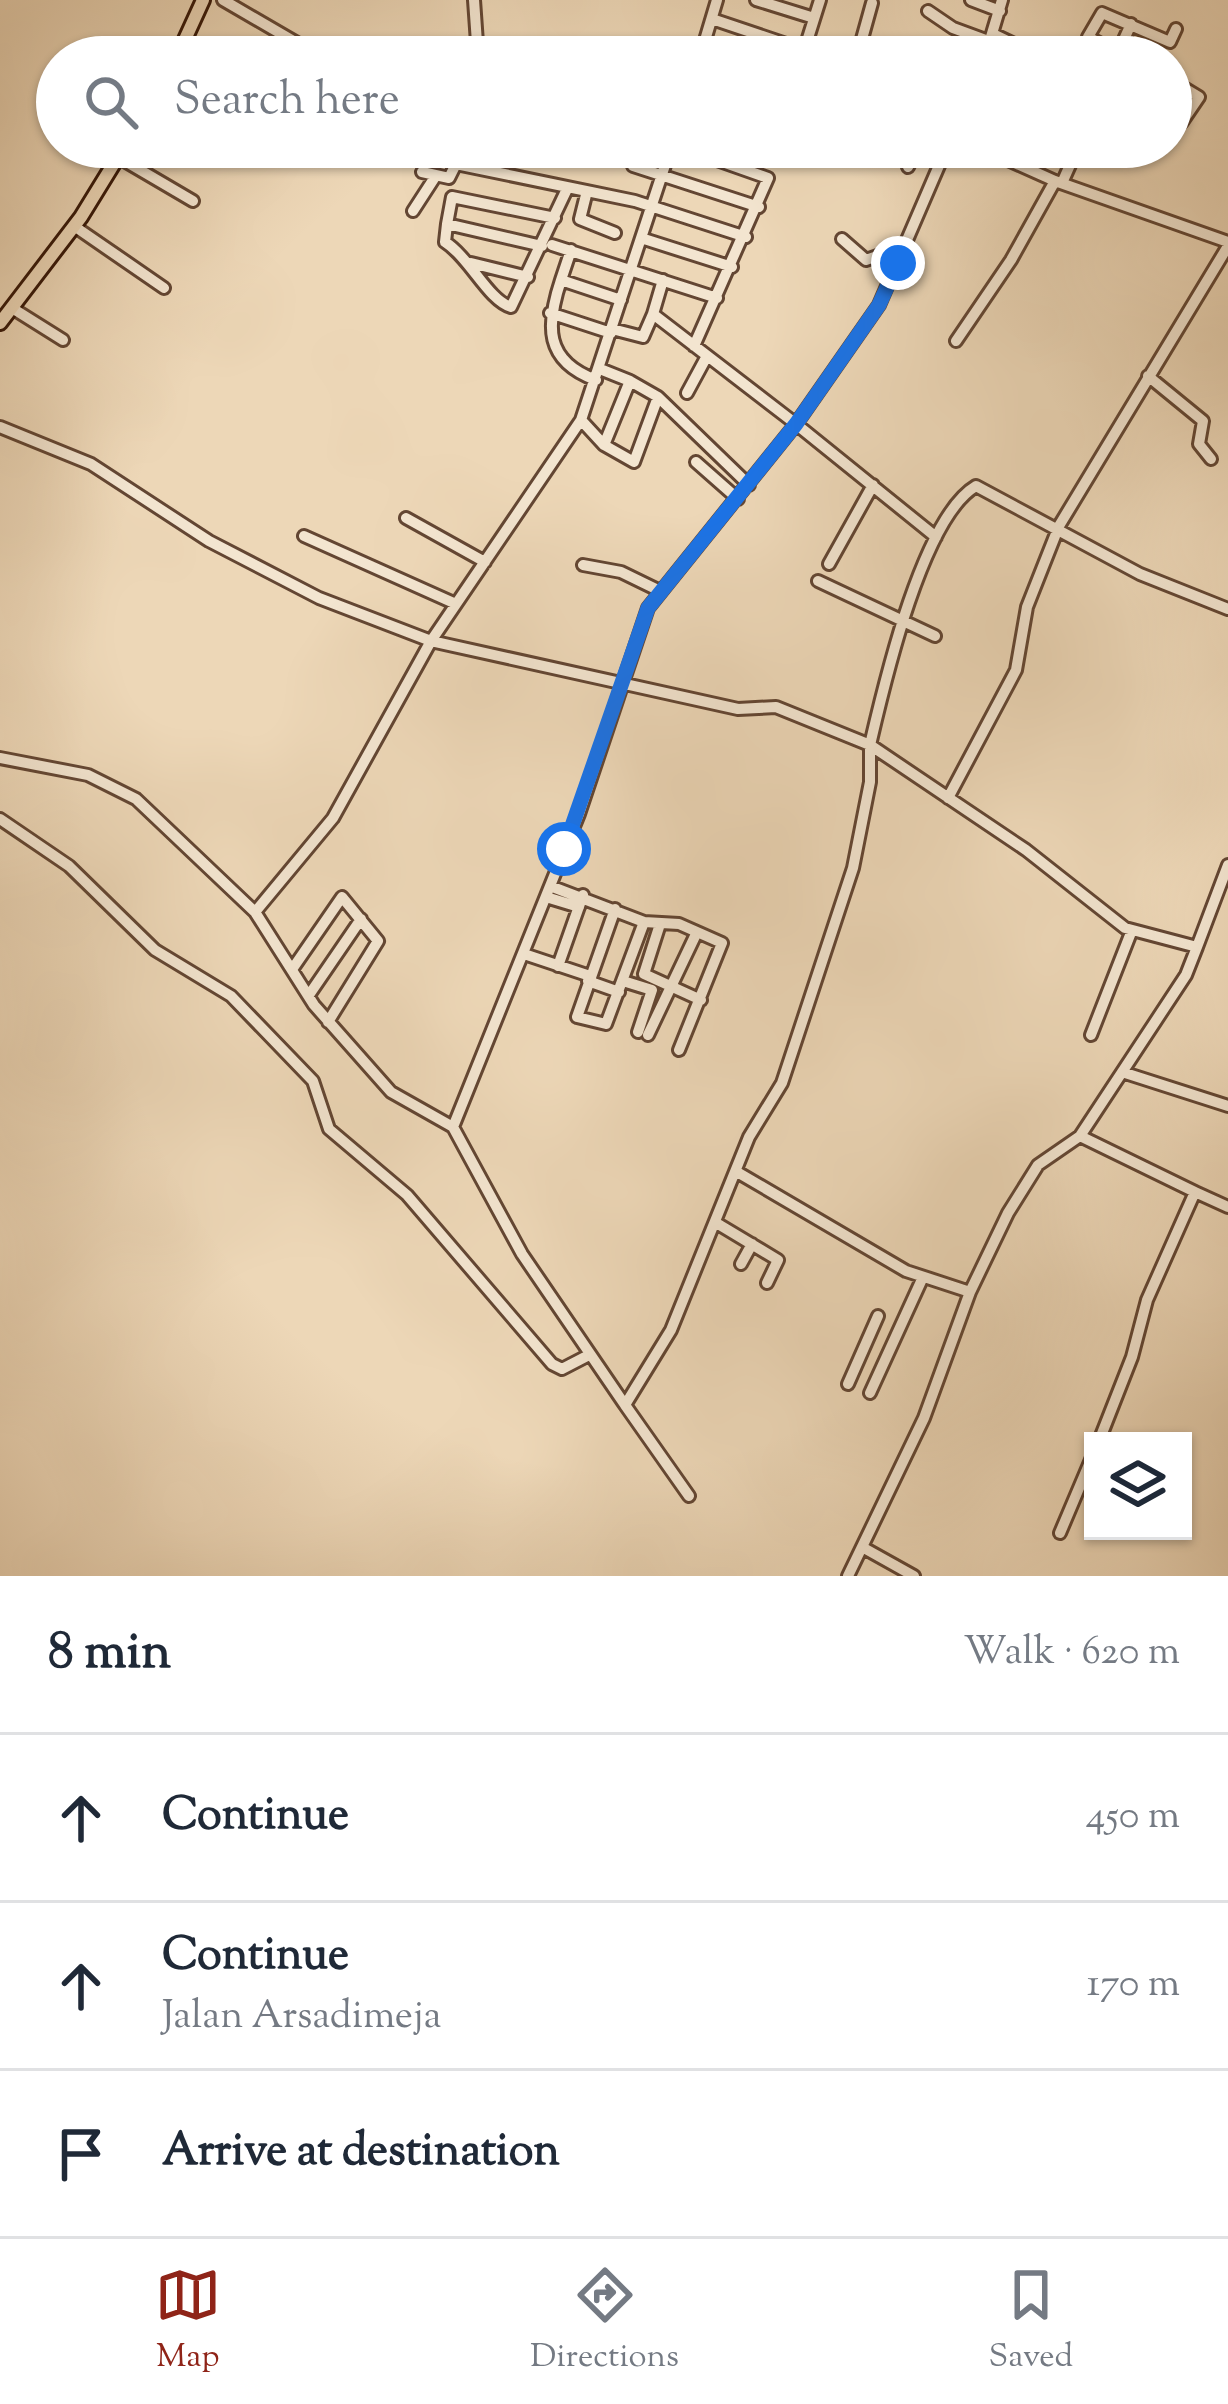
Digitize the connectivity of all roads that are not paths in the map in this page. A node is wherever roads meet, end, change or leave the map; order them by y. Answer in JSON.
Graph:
{"nodes":[{"id":1,"x":203,"y":0,"type":"edge"},
{"id":2,"x":223,"y":0,"type":"edge"},
{"id":3,"x":475,"y":0,"type":"edge"},
{"id":4,"x":717,"y":0,"type":"edge"},
{"id":5,"x":756,"y":0,"type":"edge"},
{"id":6,"x":820,"y":0,"type":"edge"},
{"id":7,"x":971,"y":0,"type":"edge"},
{"id":8,"x":872,"y":3,"type":"dead end"},
{"id":9,"x":1001,"y":6,"type":"edge"},
{"id":10,"x":928,"y":11,"type":"dead end"},
{"id":11,"x":814,"y":18,"type":"junction"},
{"id":12,"x":712,"y":19,"type":"junction"},
{"id":13,"x":1131,"y":24,"type":"junction"},
{"id":14,"x":1177,"y":29,"type":"dead end"},
{"id":15,"x":186,"y":36,"type":"edge"},
{"id":16,"x":285,"y":36,"type":"edge"},
{"id":17,"x":477,"y":36,"type":"edge"},
{"id":18,"x":707,"y":36,"type":"edge"},
{"id":19,"x":756,"y":36,"type":"edge"},
{"id":20,"x":808,"y":36,"type":"edge"},
{"id":21,"x":862,"y":36,"type":"edge"},
{"id":22,"x":984,"y":36,"type":"edge"},
{"id":23,"x":993,"y":36,"type":"edge"},
{"id":24,"x":1090,"y":36,"type":"edge"},
{"id":25,"x":1127,"y":36,"type":"edge"},
{"id":26,"x":1157,"y":36,"type":"edge"},
{"id":27,"x":1173,"y":36,"type":"edge"},
{"id":28,"x":111,"y":168,"type":"edge"},
{"id":29,"x":144,"y":168,"type":"edge"},
{"id":30,"x":454,"y":168,"type":"edge"},
{"id":31,"x":474,"y":168,"type":"edge"},
{"id":32,"x":642,"y":168,"type":"edge"},
{"id":33,"x":664,"y":168,"type":"edge"},
{"id":34,"x":742,"y":168,"type":"edge"},
{"id":35,"x":938,"y":168,"type":"edge"},
{"id":36,"x":1026,"y":168,"type":"edge"},
{"id":37,"x":1066,"y":168,"type":"edge"},
{"id":38,"x":662,"y":176,"type":"junction"},
{"id":39,"x":1058,"y":182,"type":"junction"},
{"id":40,"x":567,"y":189,"type":"junction"},
{"id":41,"x":587,"y":191,"type":"junction"},
{"id":42,"x":194,"y":202,"type":"dead end"},
{"id":43,"x":651,"y":206,"type":"junction"},
{"id":44,"x":759,"y":207,"type":"junction"},
{"id":45,"x":413,"y":211,"type":"dead end"},
{"id":46,"x":554,"y":218,"type":"junction"},
{"id":47,"x":447,"y":224,"type":"junction"},
{"id":48,"x":74,"y":226,"type":"junction"},
{"id":49,"x":615,"y":233,"type":"dead end"},
{"id":50,"x":746,"y":237,"type":"junction"},
{"id":51,"x":641,"y":238,"type":"junction"},
{"id":52,"x":842,"y":239,"type":"dead end"},
{"id":53,"x":1228,"y":244,"type":"edge"},
{"id":54,"x":547,"y":246,"type":"junction"},
{"id":55,"x":571,"y":250,"type":"junction"},
{"id":56,"x":471,"y":263,"type":"junction"},
{"id":57,"x":898,"y":263,"type":"junction"},
{"id":58,"x":732,"y":267,"type":"junction"},
{"id":59,"x":631,"y":269,"type":"junction"},
{"id":60,"x":527,"y":278,"type":"junction"},
{"id":61,"x":561,"y":280,"type":"junction"},
{"id":62,"x":663,"y":280,"type":"junction"},
{"id":63,"x":164,"y":288,"type":"dead end"},
{"id":64,"x":718,"y":298,"type":"junction"},
{"id":65,"x":621,"y":300,"type":"junction"},
{"id":66,"x":12,"y":308,"type":"junction"},
{"id":67,"x":550,"y":313,"type":"junction"},
{"id":68,"x":653,"y":314,"type":"junction"},
{"id":69,"x":0,"y":323,"type":"edge"},
{"id":70,"x":612,"y":331,"type":"junction"},
{"id":71,"x":63,"y":340,"type":"dead end"},
{"id":72,"x":956,"y":340,"type":"dead end"},
{"id":73,"x":694,"y":346,"type":"junction"},
{"id":74,"x":707,"y":356,"type":"junction"},
{"id":75,"x":598,"y":374,"type":"junction"},
{"id":76,"x":1148,"y":376,"type":"junction"},
{"id":77,"x":630,"y":381,"type":"junction"},
{"id":78,"x":687,"y":393,"type":"dead end"},
{"id":79,"x":658,"y":397,"type":"junction"},
{"id":80,"x":581,"y":421,"type":"junction"},
{"id":81,"x":796,"y":424,"type":"junction"},
{"id":82,"x":0,"y":427,"type":"edge"},
{"id":83,"x":604,"y":445,"type":"junction"},
{"id":84,"x":1211,"y":459,"type":"dead end"},
{"id":85,"x":696,"y":462,"type":"dead end"},
{"id":86,"x":749,"y":485,"type":"junction"},
{"id":87,"x":873,"y":485,"type":"junction"},
{"id":88,"x":738,"y":499,"type":"junction"},
{"id":89,"x":406,"y":518,"type":"dead end"},
{"id":90,"x":1059,"y":526,"type":"junction"},
{"id":91,"x":304,"y":536,"type":"dead end"},
{"id":92,"x":936,"y":537,"type":"junction"},
{"id":93,"x":485,"y":562,"type":"junction"},
{"id":94,"x":829,"y":564,"type":"dead end"},
{"id":95,"x":583,"y":566,"type":"dead end"},
{"id":96,"x":818,"y":581,"type":"dead end"},
{"id":97,"x":660,"y":591,"type":"junction"},
{"id":98,"x":457,"y":604,"type":"junction"},
{"id":99,"x":1228,"y":609,"type":"edge"},
{"id":100,"x":902,"y":622,"type":"junction"},
{"id":101,"x":935,"y":636,"type":"dead end"},
{"id":102,"x":431,"y":641,"type":"junction"},
{"id":103,"x":620,"y":684,"type":"junction"},
{"id":104,"x":869,"y":745,"type":"junction"},
{"id":105,"x":0,"y":758,"type":"edge"},
{"id":106,"x":948,"y":798,"type":"junction"},
{"id":107,"x":0,"y":819,"type":"edge"},
{"id":108,"x":1228,"y":865,"type":"edge"},
{"id":109,"x":548,"y":892,"type":"junction"},
{"id":110,"x":581,"y":901,"type":"junction"},
{"id":111,"x":615,"y":909,"type":"junction"},
{"id":112,"x":255,"y":912,"type":"junction"},
{"id":113,"x":361,"y":919,"type":"junction"},
{"id":114,"x":644,"y":922,"type":"junction"},
{"id":115,"x":660,"y":924,"type":"junction"},
{"id":116,"x":1132,"y":930,"type":"junction"},
{"id":117,"x":698,"y":932,"type":"junction"},
{"id":118,"x":1197,"y":947,"type":"junction"},
{"id":119,"x":524,"y":954,"type":"junction"},
{"id":120,"x":558,"y":966,"type":"junction"},
{"id":121,"x":293,"y":968,"type":"junction"},
{"id":122,"x":589,"y":979,"type":"junction"},
{"id":123,"x":621,"y":987,"type":"junction"},
{"id":124,"x":670,"y":987,"type":"junction"},
{"id":125,"x":309,"y":995,"type":"junction"},
{"id":126,"x":700,"y":1000,"type":"junction"},
{"id":127,"x":328,"y":1022,"type":"junction"},
{"id":128,"x":1091,"y":1034,"type":"dead end"},
{"id":129,"x":679,"y":1050,"type":"dead end"},
{"id":130,"x":1122,"y":1072,"type":"junction"},
{"id":131,"x":1228,"y":1105,"type":"edge"},
{"id":132,"x":453,"y":1126,"type":"junction"},
{"id":133,"x":1080,"y":1136,"type":"junction"},
{"id":134,"x":736,"y":1172,"type":"junction"},
{"id":135,"x":1195,"y":1192,"type":"junction"},
{"id":136,"x":1228,"y":1207,"type":"edge"},
{"id":137,"x":718,"y":1224,"type":"junction"},
{"id":138,"x":752,"y":1244,"type":"junction"},
{"id":139,"x":741,"y":1264,"type":"dead end"},
{"id":140,"x":923,"y":1277,"type":"junction"},
{"id":141,"x":767,"y":1282,"type":"dead end"},
{"id":142,"x":970,"y":1292,"type":"junction"},
{"id":143,"x":895,"y":1338,"type":"junction"},
{"id":144,"x":589,"y":1355,"type":"junction"},
{"id":145,"x":848,"y":1384,"type":"dead end"},
{"id":146,"x":870,"y":1393,"type":"dead end"},
{"id":147,"x":625,"y":1405,"type":"junction"},
{"id":148,"x":1103,"y":1432,"type":"edge"},
{"id":149,"x":1084,"y":1476,"type":"edge"},
{"id":150,"x":689,"y":1496,"type":"dead end"},
{"id":151,"x":1060,"y":1533,"type":"dead end"},
{"id":152,"x":862,"y":1546,"type":"junction"},
{"id":153,"x":848,"y":1576,"type":"edge"},
{"id":154,"x":914,"y":1576,"type":"edge"}],
"edges":[{"from":1,"to":15,"type":"main road"},
{"from":2,"to":16,"type":"street"},
{"from":3,"to":17,"type":"street"},
{"from":4,"to":12,"type":"street"},
{"from":5,"to":11,"type":"street"},
{"from":6,"to":11,"type":"street"},
{"from":7,"to":9,"type":"street"},
{"from":8,"to":21,"type":"street"},
{"from":9,"to":23,"type":"street"},
{"from":10,"to":22,"type":"street"},
{"from":11,"to":20,"type":"street"},
{"from":12,"to":18,"type":"street"},
{"from":12,"to":19,"type":"street"},
{"from":13,"to":24,"type":"street"},
{"from":13,"to":25,"type":"street"},
{"from":13,"to":26,"type":"street"},
{"from":14,"to":27,"type":"street"},
{"from":28,"to":48,"type":"main road"},
{"from":29,"to":42,"type":"street"},
{"from":30,"to":45,"type":"street"},
{"from":31,"to":40,"type":"street"},
{"from":32,"to":38,"type":"street"},
{"from":33,"to":38,"type":"street"},
{"from":34,"to":44,"type":"street"},
{"from":35,"to":57,"type":"street"},
{"from":36,"to":39,"type":"street"},
{"from":37,"to":39,"type":"street"},
{"from":38,"to":43,"type":"street"},
{"from":38,"to":44,"type":"street"},
{"from":39,"to":53,"type":"street"},
{"from":39,"to":72,"type":"street"},
{"from":40,"to":41,"type":"street"},
{"from":40,"to":46,"type":"street"},
{"from":41,"to":43,"type":"street"},
{"from":41,"to":49,"type":"street"},
{"from":43,"to":50,"type":"street"},
{"from":43,"to":51,"type":"street"},
{"from":44,"to":50,"type":"street"},
{"from":46,"to":47,"type":"street"},
{"from":46,"to":54,"type":"street"},
{"from":47,"to":54,"type":"street"},
{"from":47,"to":56,"type":"street"},
{"from":48,"to":63,"type":"street"},
{"from":48,"to":66,"type":"main road"},
{"from":50,"to":58,"type":"street"},
{"from":51,"to":58,"type":"street"},
{"from":51,"to":59,"type":"street"},
{"from":52,"to":57,"type":"street"},
{"from":53,"to":76,"type":"street"},
{"from":54,"to":55,"type":"street"},
{"from":54,"to":60,"type":"street"},
{"from":55,"to":59,"type":"street"},
{"from":55,"to":61,"type":"street"},
{"from":56,"to":60,"type":"street"},
{"from":56,"to":60,"type":"street"},
{"from":57,"to":81,"type":"street"},
{"from":58,"to":64,"type":"street"},
{"from":59,"to":62,"type":"street"},
{"from":59,"to":65,"type":"street"},
{"from":61,"to":65,"type":"street"},
{"from":61,"to":67,"type":"street"},
{"from":62,"to":64,"type":"street"},
{"from":62,"to":68,"type":"street"},
{"from":64,"to":73,"type":"street"},
{"from":65,"to":70,"type":"street"},
{"from":66,"to":69,"type":"main road"},
{"from":66,"to":71,"type":"street"},
{"from":67,"to":70,"type":"street"},
{"from":67,"to":75,"type":"street"},
{"from":68,"to":70,"type":"street"},
{"from":68,"to":73,"type":"street"},
{"from":70,"to":75,"type":"street"},
{"from":73,"to":74,"type":"street"},
{"from":74,"to":78,"type":"street"},
{"from":74,"to":81,"type":"street"},
{"from":75,"to":77,"type":"street"},
{"from":75,"to":80,"type":"street"},
{"from":76,"to":84,"type":"street"},
{"from":76,"to":90,"type":"street"},
{"from":77,"to":79,"type":"street"},
{"from":77,"to":83,"type":"street"},
{"from":79,"to":83,"type":"street"},
{"from":79,"to":86,"type":"street"},
{"from":80,"to":83,"type":"street"},
{"from":80,"to":93,"type":"street"},
{"from":81,"to":86,"type":"street"},
{"from":81,"to":87,"type":"street"},
{"from":82,"to":102,"type":"street"},
{"from":85,"to":88,"type":"street"},
{"from":86,"to":88,"type":"street"},
{"from":87,"to":92,"type":"street"},
{"from":87,"to":94,"type":"street"},
{"from":88,"to":97,"type":"street"},
{"from":89,"to":93,"type":"street"},
{"from":90,"to":92,"type":"street"},
{"from":90,"to":99,"type":"street"},
{"from":90,"to":106,"type":"street"},
{"from":91,"to":98,"type":"street"},
{"from":92,"to":100,"type":"street"},
{"from":93,"to":98,"type":"street"},
{"from":95,"to":97,"type":"street"},
{"from":96,"to":100,"type":"street"},
{"from":97,"to":103,"type":"street"},
{"from":98,"to":102,"type":"street"},
{"from":100,"to":101,"type":"street"},
{"from":100,"to":104,"type":"street"},
{"from":102,"to":103,"type":"street"},
{"from":102,"to":112,"type":"street"},
{"from":103,"to":104,"type":"street"},
{"from":103,"to":109,"type":"street"},
{"from":104,"to":106,"type":"street"},
{"from":104,"to":134,"type":"street"},
{"from":105,"to":112,"type":"street"},
{"from":106,"to":116,"type":"street"},
{"from":107,"to":144,"type":"street"},
{"from":108,"to":118,"type":"street"},
{"from":109,"to":110,"type":"street"},
{"from":109,"to":119,"type":"street"},
{"from":110,"to":111,"type":"street"},
{"from":110,"to":120,"type":"street"},
{"from":111,"to":114,"type":"street"},
{"from":111,"to":122,"type":"street"},
{"from":112,"to":121,"type":"street"},
{"from":113,"to":121,"type":"street"},
{"from":113,"to":125,"type":"street"},
{"from":113,"to":127,"type":"street"},
{"from":114,"to":115,"type":"street"},
{"from":114,"to":123,"type":"street"},
{"from":115,"to":117,"type":"street"},
{"from":115,"to":124,"type":"street"},
{"from":116,"to":118,"type":"street"},
{"from":116,"to":128,"type":"street"},
{"from":117,"to":124,"type":"street"},
{"from":117,"to":126,"type":"street"},
{"from":118,"to":130,"type":"street"},
{"from":119,"to":120,"type":"street"},
{"from":119,"to":132,"type":"street"},
{"from":120,"to":122,"type":"street"},
{"from":121,"to":125,"type":"street"},
{"from":122,"to":123,"type":"street"},
{"from":122,"to":123,"type":"street"},
{"from":123,"to":124,"type":"street"},
{"from":124,"to":126,"type":"street"},
{"from":125,"to":127,"type":"street"},
{"from":126,"to":129,"type":"street"},
{"from":127,"to":132,"type":"street"},
{"from":130,"to":131,"type":"street"},
{"from":130,"to":133,"type":"street"},
{"from":132,"to":144,"type":"street"},
{"from":133,"to":135,"type":"street"},
{"from":133,"to":142,"type":"street"},
{"from":134,"to":137,"type":"street"},
{"from":134,"to":140,"type":"street"},
{"from":135,"to":136,"type":"street"},
{"from":135,"to":148,"type":"street"},
{"from":137,"to":138,"type":"street"},
{"from":137,"to":147,"type":"street"},
{"from":138,"to":139,"type":"street"},
{"from":138,"to":141,"type":"street"},
{"from":140,"to":142,"type":"street"},
{"from":140,"to":143,"type":"street"},
{"from":142,"to":152,"type":"street"},
{"from":143,"to":145,"type":"street"},
{"from":143,"to":146,"type":"street"},
{"from":144,"to":147,"type":"street"},
{"from":147,"to":150,"type":"street"},
{"from":149,"to":151,"type":"street"},
{"from":152,"to":153,"type":"street"},
{"from":152,"to":154,"type":"street"}]}
